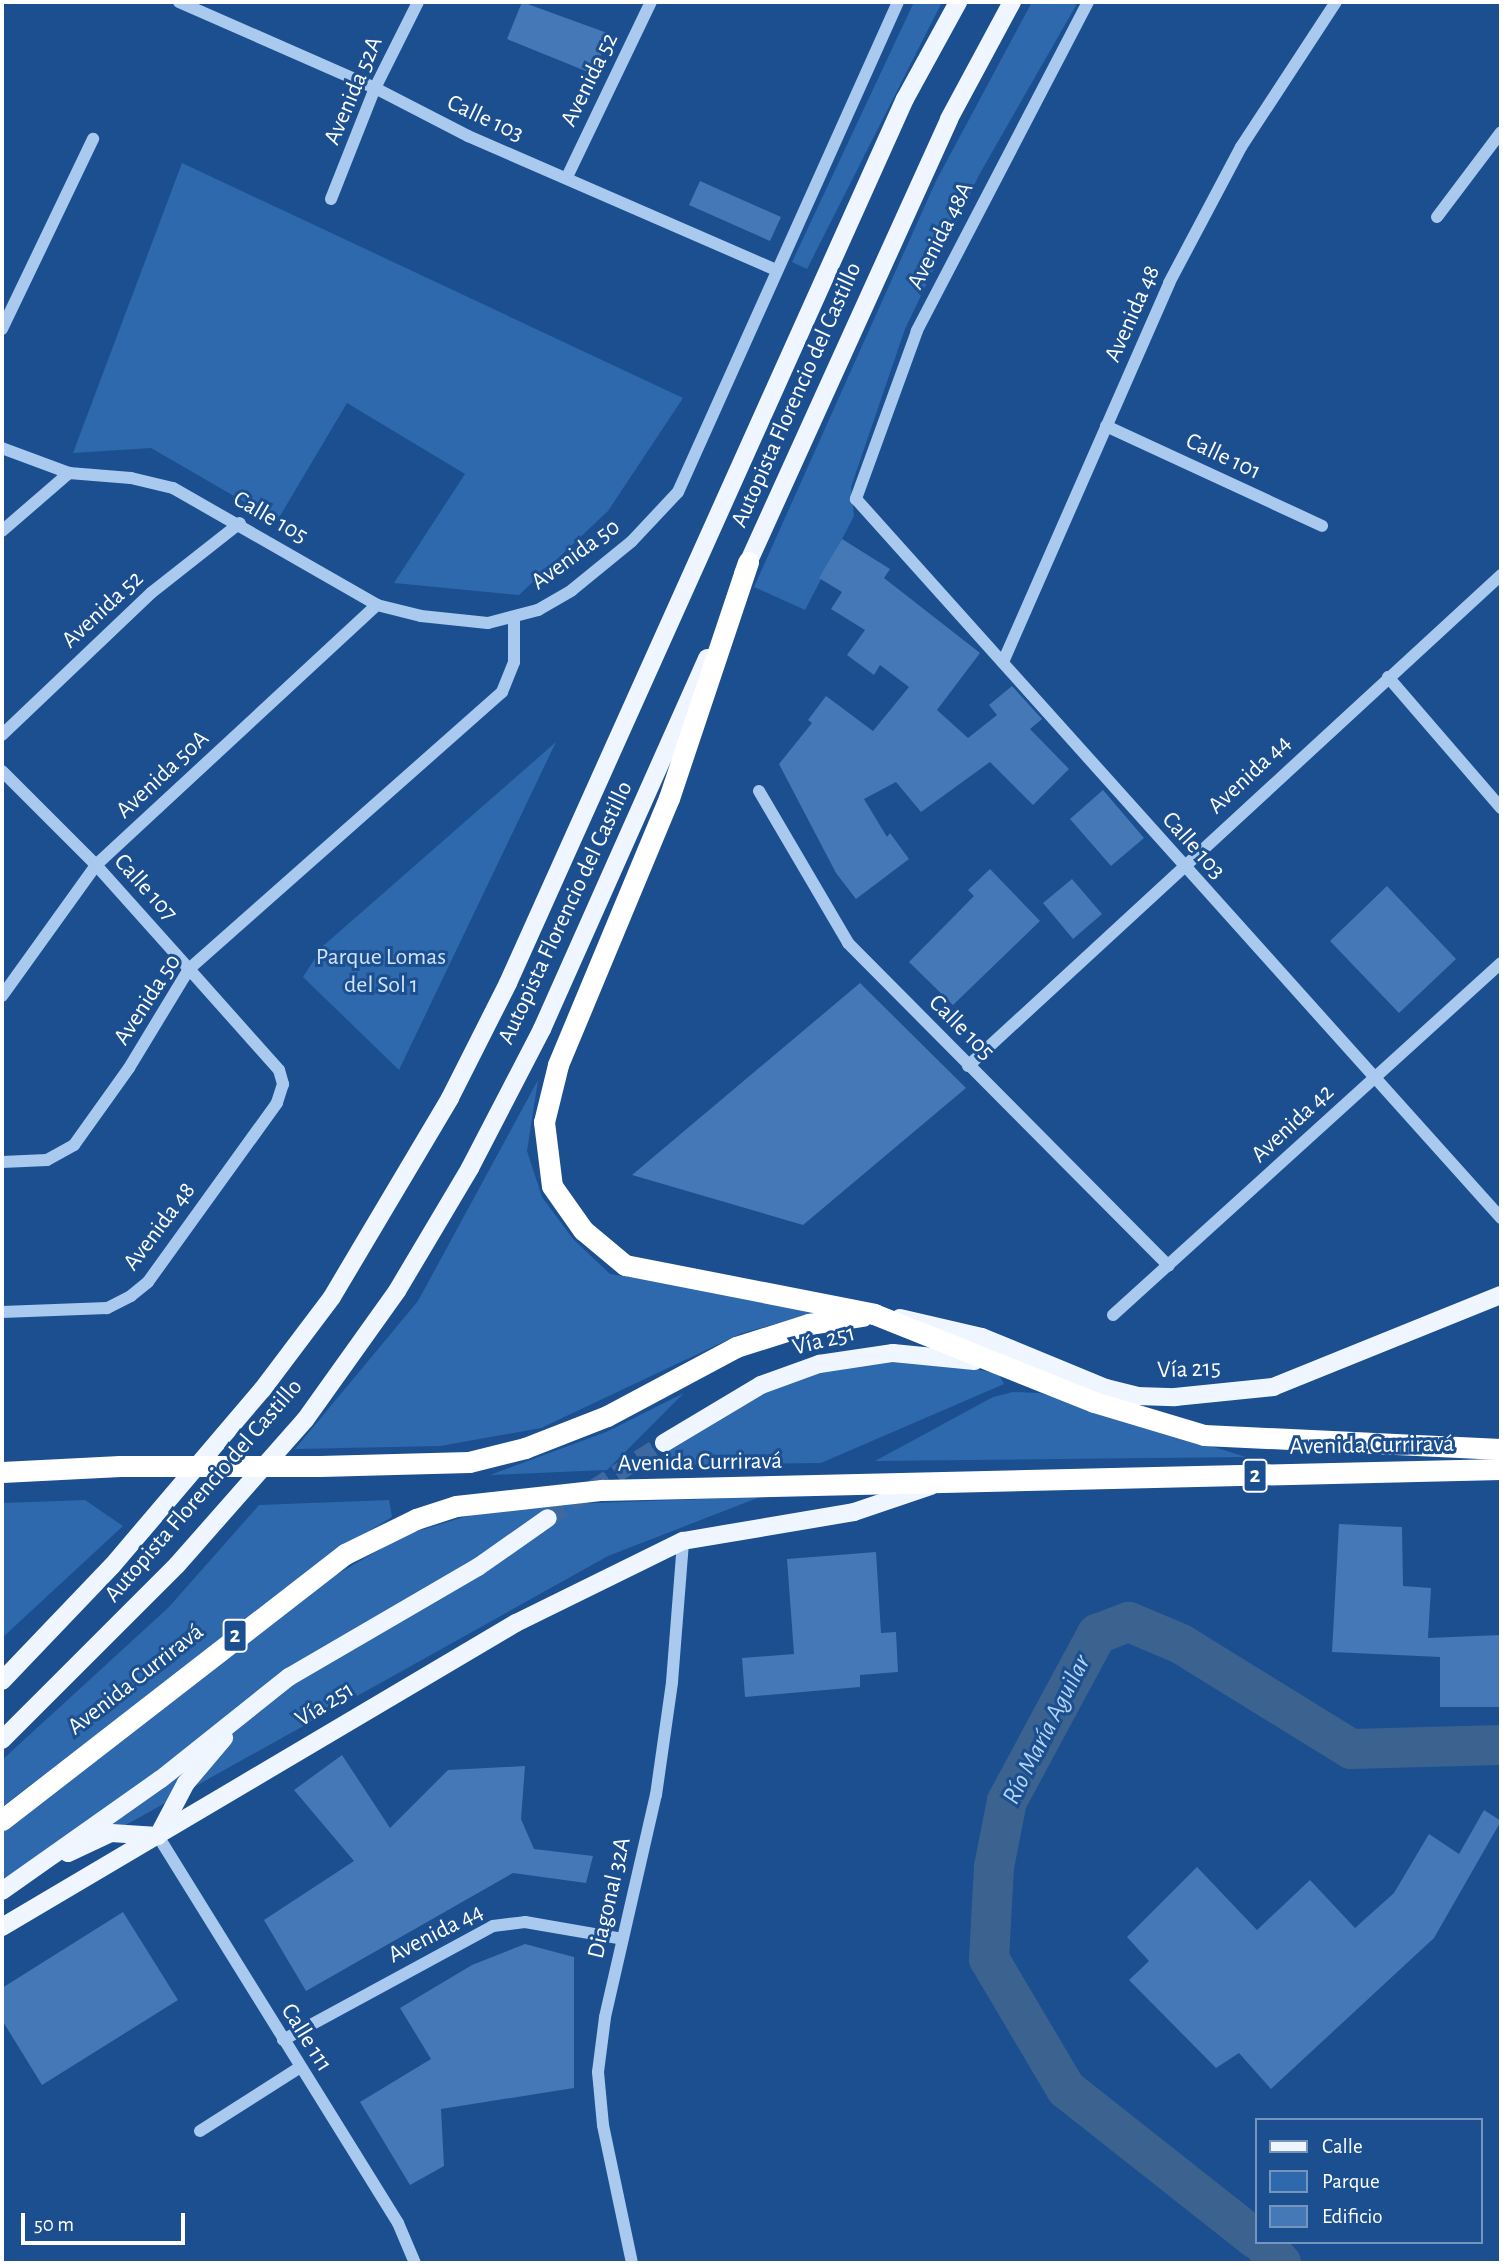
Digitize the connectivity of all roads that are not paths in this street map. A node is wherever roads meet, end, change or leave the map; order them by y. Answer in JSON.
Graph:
{"nodes":[{"id":1,"x":179,"y":2,"type":"edge"},
{"id":2,"x":418,"y":2,"type":"edge"},
{"id":3,"x":651,"y":2,"type":"edge"},
{"id":4,"x":898,"y":2,"type":"edge"},
{"id":5,"x":958,"y":2,"type":"edge"},
{"id":6,"x":1012,"y":2,"type":"edge"},
{"id":7,"x":1088,"y":2,"type":"edge"},
{"id":8,"x":1336,"y":2,"type":"edge"},
{"id":9,"x":375,"y":88,"type":"junction"},
{"id":10,"x":1501,"y":132,"type":"edge"},
{"id":11,"x":93,"y":139,"type":"dead end"},
{"id":12,"x":567,"y":177,"type":"junction"},
{"id":13,"x":331,"y":199,"type":"dead end"},
{"id":14,"x":1437,"y":216,"type":"dead end"},
{"id":15,"x":776,"y":270,"type":"junction"},
{"id":16,"x":2,"y":329,"type":"edge"},
{"id":17,"x":1106,"y":426,"type":"junction"},
{"id":18,"x":2,"y":448,"type":"edge"},
{"id":19,"x":69,"y":472,"type":"junction"},
{"id":20,"x":856,"y":499,"type":"joint"},
{"id":21,"x":240,"y":523,"type":"junction"},
{"id":22,"x":1322,"y":526,"type":"dead end"},
{"id":23,"x":2,"y":531,"type":"edge"},
{"id":24,"x":748,"y":562,"type":"junction"},
{"id":25,"x":1501,"y":575,"type":"edge"},
{"id":26,"x":377,"y":605,"type":"junction"},
{"id":27,"x":514,"y":618,"type":"junction"},
{"id":28,"x":1003,"y":662,"type":"junction"},
{"id":29,"x":1388,"y":677,"type":"junction"},
{"id":30,"x":2,"y":735,"type":"edge"},
{"id":31,"x":2,"y":771,"type":"edge"},
{"id":32,"x":759,"y":791,"type":"dead end"},
{"id":33,"x":1501,"y":808,"type":"edge"},
{"id":34,"x":96,"y":865,"type":"junction"},
{"id":35,"x":1182,"y":866,"type":"junction"},
{"id":36,"x":1501,"y":963,"type":"edge"},
{"id":37,"x":189,"y":969,"type":"junction"},
{"id":38,"x":2,"y":996,"type":"edge"},
{"id":39,"x":968,"y":1066,"type":"junction"},
{"id":40,"x":279,"y":1070,"type":"joint"},
{"id":41,"x":1377,"y":1076,"type":"junction"},
{"id":42,"x":2,"y":1162,"type":"edge"},
{"id":43,"x":1501,"y":1218,"type":"edge"},
{"id":44,"x":1170,"y":1266,"type":"junction"},
{"id":45,"x":1501,"y":1295,"type":"edge"},
{"id":46,"x":2,"y":1312,"type":"edge"},
{"id":47,"x":874,"y":1314,"type":"junction"},
{"id":48,"x":1113,"y":1315,"type":"dead end"},
{"id":49,"x":1012,"y":1370,"type":"junction"},
{"id":50,"x":664,"y":1443,"type":"tunnel mouth"},
{"id":51,"x":1501,"y":1449,"type":"edge"},
{"id":52,"x":1501,"y":1469,"type":"edge"},
{"id":53,"x":2,"y":1472,"type":"edge"},
{"id":54,"x":937,"y":1484,"type":"junction"},
{"id":55,"x":548,"y":1518,"type":"tunnel mouth"},
{"id":56,"x":683,"y":1541,"type":"junction"},
{"id":57,"x":2,"y":1681,"type":"edge"},
{"id":58,"x":252,"y":1706,"type":"junction"},
{"id":59,"x":2,"y":1740,"type":"edge"},
{"id":60,"x":2,"y":1820,"type":"edge"},
{"id":61,"x":158,"y":1836,"type":"junction"},
{"id":62,"x":25,"y":1872,"type":"junction"},
{"id":63,"x":2,"y":1891,"type":"edge"},
{"id":64,"x":2,"y":1927,"type":"edge"},
{"id":65,"x":623,"y":1939,"type":"junction"},
{"id":66,"x":283,"y":2040,"type":"junction"},
{"id":67,"x":299,"y":2068,"type":"junction"},
{"id":68,"x":200,"y":2131,"type":"dead end"},
{"id":69,"x":415,"y":2263,"type":"edge"},
{"id":70,"x":632,"y":2263,"type":"edge"}],
"edges":[{"from":1,"to":9,"type":"street","name":"Calle 103"},
{"from":2,"to":9,"type":"street","name":"Avenida 52A"},
{"from":3,"to":12,"type":"street","name":"Avenida 52"},
{"from":4,"to":15,"type":"street","name":"Avenida 50"},
{"from":5,"to":57,"type":"main road","name":"Autopista Florencio del Castillo"},
{"from":6,"to":24,"type":"main road","name":"Autopista Florencio del Castillo"},
{"from":7,"to":20,"type":"street","name":"Avenida 48A"},
{"from":8,"to":17,"type":"street","name":"Avenida 48"},
{"from":9,"to":12,"type":"street","name":"Calle 103"},
{"from":9,"to":13,"type":"street","name":"Avenida 52A"},
{"from":10,"to":14,"type":"street"},
{"from":11,"to":16,"type":"street"},
{"from":12,"to":15,"type":"street","name":"Calle 103"},
{"from":15,"to":27,"type":"street","name":"Avenida 50"},
{"from":17,"to":22,"type":"street","name":"Calle 101"},
{"from":17,"to":28,"type":"street","name":"Avenida 48"},
{"from":18,"to":19,"type":"street","name":"Calle 105"},
{"from":19,"to":21,"type":"street","name":"Calle 105"},
{"from":19,"to":23,"type":"street"},
{"from":20,"to":28,"type":"street","name":"Calle 103"},
{"from":21,"to":26,"type":"street","name":"Calle 105"},
{"from":21,"to":30,"type":"street","name":"Avenida 52"},
{"from":24,"to":47,"type":"highway"},
{"from":24,"to":59,"type":"main road","name":"Autopista Florencio del Castillo"},
{"from":25,"to":29,"type":"street","name":"Avenida 44"},
{"from":26,"to":27,"type":"street","name":"Calle 105"},
{"from":26,"to":34,"type":"street","name":"Avenida 50A"},
{"from":27,"to":37,"type":"street","name":"Avenida 50"},
{"from":28,"to":35,"type":"street","name":"Calle 103"},
{"from":29,"to":33,"type":"street"},
{"from":29,"to":35,"type":"street","name":"Avenida 44"},
{"from":31,"to":34,"type":"street","name":"Calle 107"},
{"from":32,"to":39,"type":"street","name":"Calle 105"},
{"from":34,"to":37,"type":"street","name":"Calle 107"},
{"from":34,"to":38,"type":"street","name":"Avenida 50A"},
{"from":35,"to":39,"type":"street","name":"Avenida 44"},
{"from":35,"to":41,"type":"street","name":"Calle 103"},
{"from":36,"to":41,"type":"street","name":"Avenida 42"},
{"from":37,"to":40,"type":"street","name":"Calle 107"},
{"from":37,"to":42,"type":"street","name":"Avenida 50"},
{"from":39,"to":44,"type":"street","name":"Calle 105"},
{"from":40,"to":46,"type":"street","name":"Avenida 48"},
{"from":41,"to":43,"type":"street","name":"Calle 103"},
{"from":41,"to":44,"type":"street","name":"Avenida 42"},
{"from":44,"to":48,"type":"street","name":"Avenida 42"},
{"from":45,"to":47,"type":"main road","name":"Vía 215"},
{"from":47,"to":49,"type":"highway","name":"Avenida Curriravá","number":"2"},
{"from":47,"to":53,"type":"highway","name":"Avenida Curriravá","number":"2","bridge":true},
{"from":49,"to":50,"type":"main road","name":"Vía 251"},
{"from":49,"to":51,"type":"highway","name":"Avenida Curriravá","number":"2"},
{"from":52,"to":54,"type":"highway","name":"Avenida Curriravá","number":"2"},
{"from":54,"to":56,"type":"main road","name":"Vía 251"},
{"from":54,"to":60,"type":"highway","name":"Avenida Curriravá","number":"2"},
{"from":55,"to":58,"type":"main road","name":"Vía 251"},
{"from":56,"to":61,"type":"main road","name":"Vía 251"},
{"from":56,"to":65,"type":"street","name":"Diagonal 32A"},
{"from":58,"to":61,"type":"main road"},
{"from":58,"to":62,"type":"main road","name":"Vía 251"},
{"from":61,"to":62,"type":"main road"},
{"from":61,"to":64,"type":"main road","name":"Vía 251"},
{"from":61,"to":66,"type":"street","name":"Calle 111"},
{"from":62,"to":63,"type":"main road","name":"Vía 251"},
{"from":65,"to":66,"type":"street","name":"Avenida 44"},
{"from":65,"to":70,"type":"street","name":"Diagonal 32A"},
{"from":66,"to":67,"type":"street","name":"Calle 111"},
{"from":67,"to":68,"type":"street"},
{"from":67,"to":69,"type":"street","name":"Calle 111"}]}
